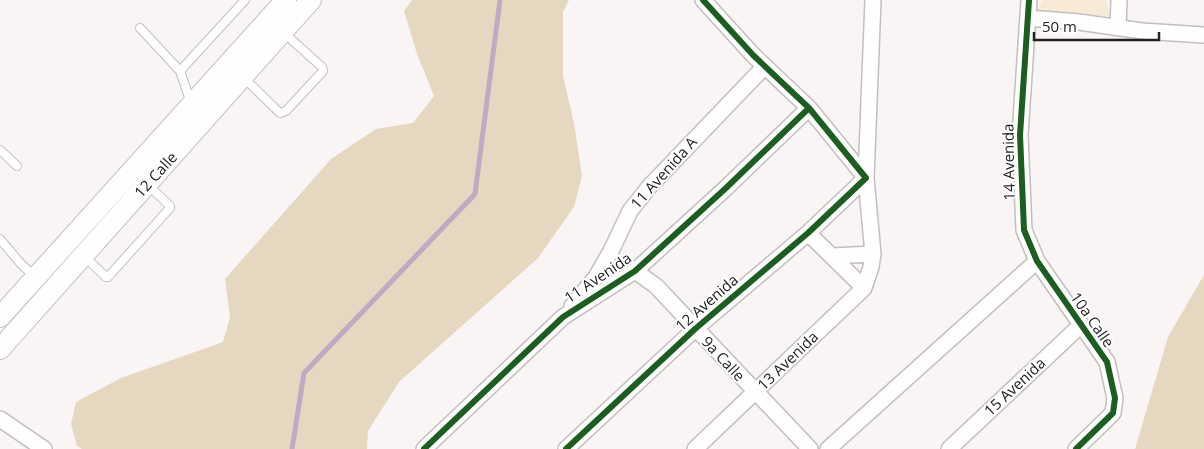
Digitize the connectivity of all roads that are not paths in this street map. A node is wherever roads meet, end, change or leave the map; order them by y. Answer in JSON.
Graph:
{"nodes":[{"id":1,"x":245,"y":0,"type":"edge"},
{"id":2,"x":286,"y":0,"type":"edge"},
{"id":3,"x":311,"y":0,"type":"edge"},
{"id":4,"x":703,"y":0,"type":"edge"},
{"id":5,"x":874,"y":0,"type":"edge"},
{"id":6,"x":1029,"y":0,"type":"edge"},
{"id":7,"x":1119,"y":0,"type":"edge"},
{"id":8,"x":1028,"y":18,"type":"junction"},
{"id":9,"x":140,"y":28,"type":"dead end"},
{"id":10,"x":1118,"y":28,"type":"junction"},
{"id":11,"x":283,"y":31,"type":"junction"},
{"id":12,"x":1204,"y":35,"type":"edge"},
{"id":13,"x":765,"y":66,"type":"junction"},
{"id":14,"x":180,"y":71,"type":"junction"},
{"id":15,"x":242,"y":77,"type":"junction"},
{"id":16,"x":192,"y":105,"type":"junction"},
{"id":17,"x":809,"y":108,"type":"junction"},
{"id":18,"x":0,"y":150,"type":"edge"},
{"id":19,"x":17,"y":166,"type":"dead end"},
{"id":20,"x":866,"y":178,"type":"junction"},
{"id":21,"x":147,"y":184,"type":"junction"},
{"id":22,"x":808,"y":233,"type":"junction"},
{"id":23,"x":0,"y":239,"type":"edge"},
{"id":24,"x":84,"y":256,"type":"junction"},
{"id":25,"x":832,"y":256,"type":"junction"},
{"id":26,"x":872,"y":260,"type":"junction"},
{"id":27,"x":1037,"y":261,"type":"junction"},
{"id":28,"x":635,"y":270,"type":"junction"},
{"id":29,"x":36,"y":278,"type":"junction"},
{"id":30,"x":864,"y":288,"type":"junction"},
{"id":31,"x":0,"y":317,"type":"edge"},
{"id":32,"x":563,"y":317,"type":"junction"},
{"id":33,"x":1081,"y":325,"type":"junction"},
{"id":34,"x":695,"y":329,"type":"junction"},
{"id":35,"x":0,"y":349,"type":"edge"},
{"id":36,"x":755,"y":392,"type":"junction"},
{"id":37,"x":0,"y":419,"type":"edge"},
{"id":38,"x":44,"y":449,"type":"edge"},
{"id":39,"x":424,"y":449,"type":"edge"},
{"id":40,"x":566,"y":449,"type":"edge"},
{"id":41,"x":695,"y":449,"type":"edge"},
{"id":42,"x":810,"y":449,"type":"edge"},
{"id":43,"x":828,"y":449,"type":"edge"},
{"id":44,"x":950,"y":449,"type":"edge"},
{"id":45,"x":1076,"y":449,"type":"edge"}],
"edges":[{"from":1,"to":14,"type":"lane"},
{"from":2,"to":16,"type":"main road","name":"12 Calle"},
{"from":3,"to":11,"type":"main road","name":"12 Calle"},
{"from":4,"to":13,"type":"street"},
{"from":5,"to":20,"type":"street","name":"13 Avenida"},
{"from":6,"to":8,"type":"street","name":"14 Avenida"},
{"from":7,"to":10,"type":"street"},
{"from":8,"to":10,"type":"street"},
{"from":8,"to":27,"type":"street","name":"14 Avenida"},
{"from":9,"to":14,"type":"lane"},
{"from":10,"to":12,"type":"street"},
{"from":11,"to":15,"type":"main road","name":"12 Calle"},
{"from":11,"to":15,"type":"lane"},
{"from":13,"to":17,"type":"street"},
{"from":13,"to":32,"type":"street","name":"11 Avenida A"},
{"from":14,"to":16,"type":"lane"},
{"from":15,"to":21,"type":"main road","name":"12 Calle"},
{"from":16,"to":29,"type":"main road","name":"12 Calle"},
{"from":17,"to":20,"type":"street"},
{"from":17,"to":28,"type":"street","name":"11 Avenida"},
{"from":18,"to":19,"type":"lane"},
{"from":20,"to":22,"type":"street","name":"12 Avenida"},
{"from":20,"to":26,"type":"street","name":"13 Avenida"},
{"from":21,"to":24,"type":"main road","name":"12 Calle"},
{"from":21,"to":24,"type":"lane"},
{"from":22,"to":25,"type":"street"},
{"from":22,"to":34,"type":"street","name":"12 Avenida"},
{"from":23,"to":29,"type":"lane"},
{"from":24,"to":35,"type":"main road","name":"12 Calle"},
{"from":25,"to":26,"type":"street"},
{"from":25,"to":30,"type":"street"},
{"from":26,"to":30,"type":"street","name":"13 Avenida"},
{"from":27,"to":33,"type":"street","name":"10a Calle"},
{"from":27,"to":43,"type":"street"},
{"from":28,"to":32,"type":"street","name":"11 Avenida"},
{"from":28,"to":34,"type":"street","name":"9a Calle"},
{"from":29,"to":31,"type":"main road","name":"12 Calle"},
{"from":30,"to":36,"type":"street","name":"13 Avenida"},
{"from":32,"to":39,"type":"street","name":"11 Avenida"},
{"from":33,"to":44,"type":"street","name":"15 Avenida"},
{"from":33,"to":45,"type":"street","name":"10a Calle"},
{"from":34,"to":36,"type":"street","name":"9a Calle"},
{"from":34,"to":40,"type":"street","name":"12 Avenida"},
{"from":36,"to":41,"type":"street","name":"13 Avenida"},
{"from":36,"to":42,"type":"street","name":"9a Calle"},
{"from":37,"to":38,"type":"street"}]}
